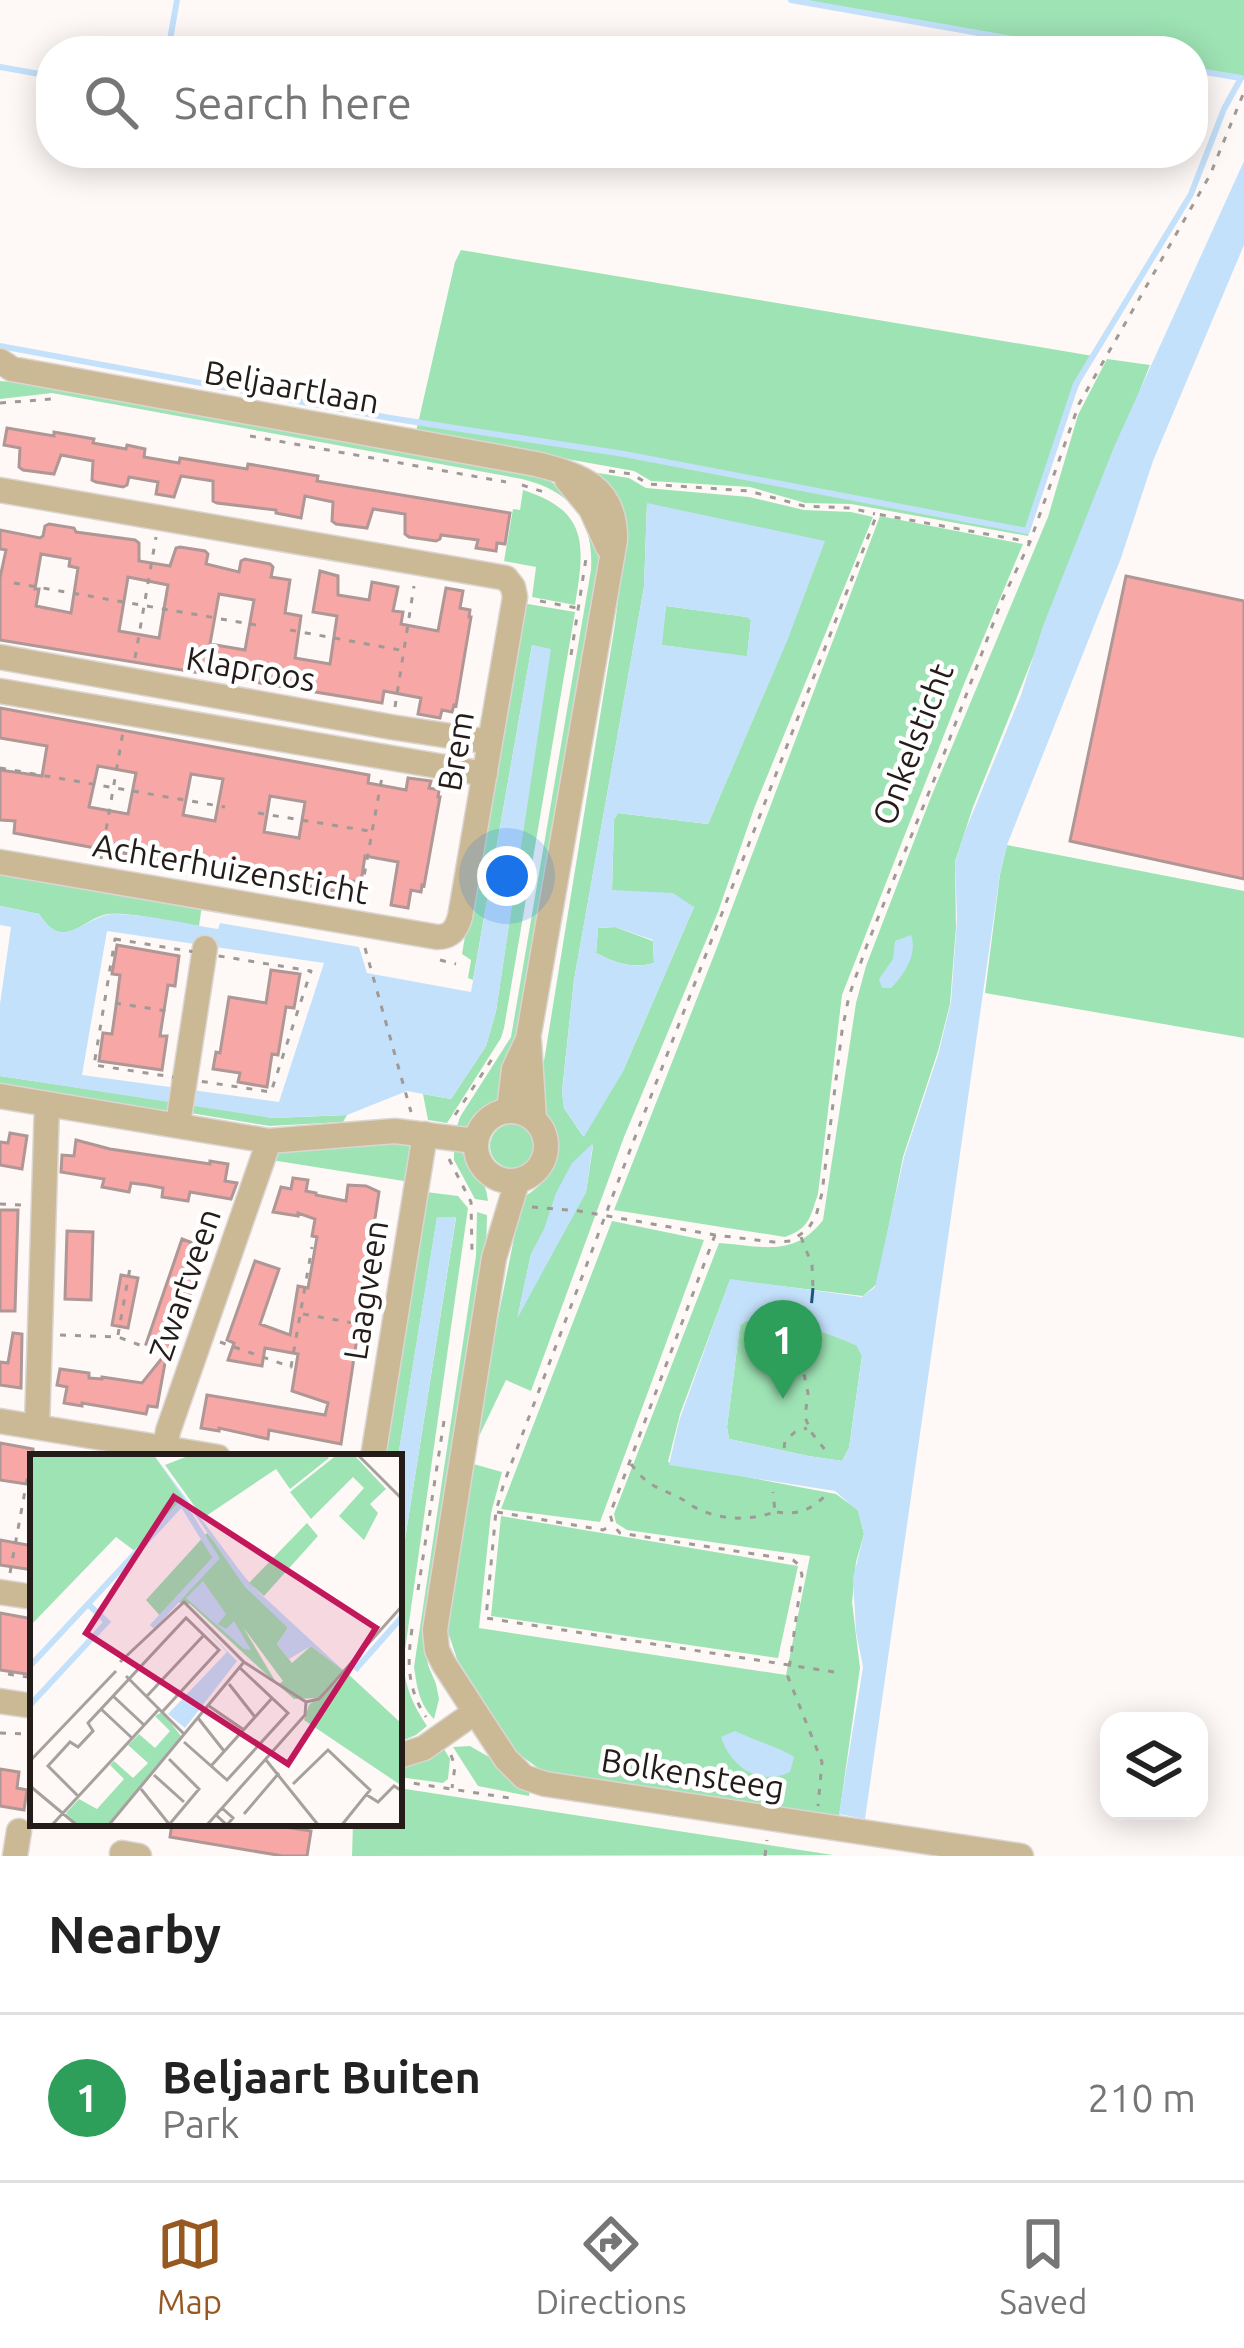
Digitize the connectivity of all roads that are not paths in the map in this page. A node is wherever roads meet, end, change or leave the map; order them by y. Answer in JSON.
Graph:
{"nodes":[{"id":1,"x":4,"y":367,"type":"edge"},
{"id":2,"x":0,"y":490,"type":"edge"},
{"id":3,"x":0,"y":657,"type":"edge"},
{"id":4,"x":0,"y":691,"type":"edge"},
{"id":5,"x":490,"y":742,"type":"junction"},
{"id":6,"x":485,"y":774,"type":"junction"},
{"id":7,"x":0,"y":862,"type":"edge"},
{"id":8,"x":450,"y":935,"type":"joint"},
{"id":9,"x":205,"y":948,"type":"dead end"},
{"id":10,"x":528,"y":1039,"type":"junction"},
{"id":11,"x":0,"y":1096,"type":"edge"},
{"id":12,"x":47,"y":1104,"type":"junction"},
{"id":13,"x":509,"y":1110,"type":"junction"},
{"id":14,"x":179,"y":1118,"type":"junction"},
{"id":15,"x":534,"y":1119,"type":"junction"},
{"id":16,"x":425,"y":1134,"type":"junction"},
{"id":17,"x":268,"y":1141,"type":"junction"},
{"id":18,"x":475,"y":1141,"type":"junction"},
{"id":19,"x":506,"y":1180,"type":"junction"},
{"id":20,"x":0,"y":1421,"type":"edge"},
{"id":21,"x":37,"y":1427,"type":"junction"},
{"id":22,"x":165,"y":1449,"type":"junction"},
{"id":23,"x":198,"y":1454,"type":"edge"},
{"id":24,"x":373,"y":1454,"type":"edge"},
{"id":25,"x":0,"y":1701,"type":"edge"},
{"id":26,"x":30,"y":1706,"type":"edge"},
{"id":27,"x":475,"y":1712,"type":"junction"},
{"id":28,"x":402,"y":1755,"type":"edge"},
{"id":29,"x":1021,"y":1856,"type":"edge"}],
"edges":[{"from":1,"to":10,"type":"street","name":"Beljaartlaan"},
{"from":2,"to":5,"type":"street","name":"Brem"},
{"from":3,"to":5,"type":"street","name":"Klaproos"},
{"from":4,"to":6,"type":"street","name":"Klaproos"},
{"from":5,"to":6,"type":"street","name":"Brem"},
{"from":6,"to":8,"type":"street","name":"Brem"},
{"from":7,"to":8,"type":"street","name":"Achterhuizensticht"},
{"from":9,"to":14,"type":"street"},
{"from":10,"to":13,"type":"street","name":"Beljaartlaan"},
{"from":10,"to":15,"type":"street","name":"Beljaartlaan"},
{"from":11,"to":12,"type":"street"},
{"from":12,"to":14,"type":"street"},
{"from":12,"to":21,"type":"street"},
{"from":13,"to":15,"type":"street"},
{"from":13,"to":18,"type":"street"},
{"from":14,"to":17,"type":"street"},
{"from":15,"to":19,"type":"street"},
{"from":16,"to":17,"type":"street"},
{"from":16,"to":18,"type":"street"},
{"from":16,"to":24,"type":"street","name":"Laagveen"},
{"from":17,"to":22,"type":"street","name":"Zwartveen"},
{"from":18,"to":19,"type":"street"},
{"from":19,"to":27,"type":"street"},
{"from":20,"to":21,"type":"street"},
{"from":21,"to":22,"type":"street"},
{"from":22,"to":23,"type":"street"},
{"from":25,"to":26,"type":"street"},
{"from":27,"to":28,"type":"street"},
{"from":27,"to":29,"type":"street","name":"Bolkensteeg"}]}
